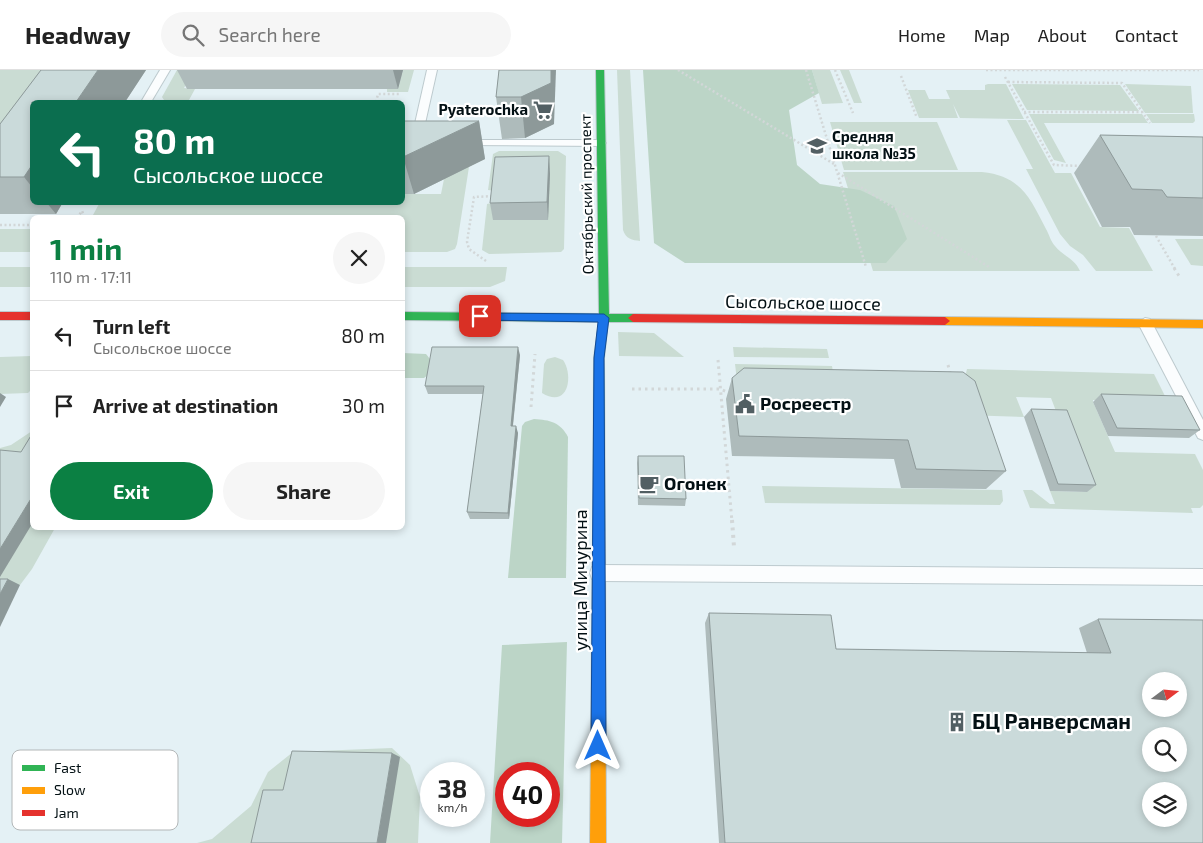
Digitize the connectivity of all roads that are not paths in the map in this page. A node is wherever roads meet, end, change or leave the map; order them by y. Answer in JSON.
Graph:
{"nodes":[{"id":1,"x":165,"y":70,"type":"edge"},
{"id":2,"x":432,"y":70,"type":"edge"},
{"id":3,"x":600,"y":70,"type":"edge"},
{"id":4,"x":147,"y":100,"type":"edge"},
{"id":5,"x":419,"y":128,"type":"edge"},
{"id":6,"x":601,"y":143,"type":"junction"},
{"id":7,"x":453,"y":144,"type":"edge"},
{"id":8,"x":0,"y":316,"type":"edge"},
{"id":9,"x":30,"y":316,"type":"edge"},
{"id":10,"x":405,"y":316,"type":"edge"},
{"id":11,"x":604,"y":318,"type":"junction"},
{"id":12,"x":1144,"y":323,"type":"junction"},
{"id":13,"x":1203,"y":324,"type":"edge"},
{"id":14,"x":1203,"y":434,"type":"edge"},
{"id":15,"x":598,"y":573,"type":"junction"},
{"id":16,"x":1203,"y":577,"type":"edge"},
{"id":17,"x":598,"y":843,"type":"edge"}],
"edges":[{"from":1,"to":4,"type":"lane"},
{"from":2,"to":5,"type":"lane"},
{"from":3,"to":6,"type":"main road","name":"Октябрьский проспект"},
{"from":6,"to":7,"type":"lane"},
{"from":6,"to":11,"type":"main road","name":"Октябрьский проспект"},
{"from":8,"to":9,"type":"main road"},
{"from":10,"to":11,"type":"main road","name":"Сысольское шоссе"},
{"from":11,"to":12,"type":"main road","name":"Сысольское шоссе"},
{"from":11,"to":15,"type":"main road","name":"улица Мичурина"},
{"from":12,"to":13,"type":"main road","name":"Сысольское шоссе"},
{"from":12,"to":14,"type":"lane"},
{"from":15,"to":16,"type":"lane"},
{"from":15,"to":17,"type":"main road","name":"улица Мичурина"}]}
